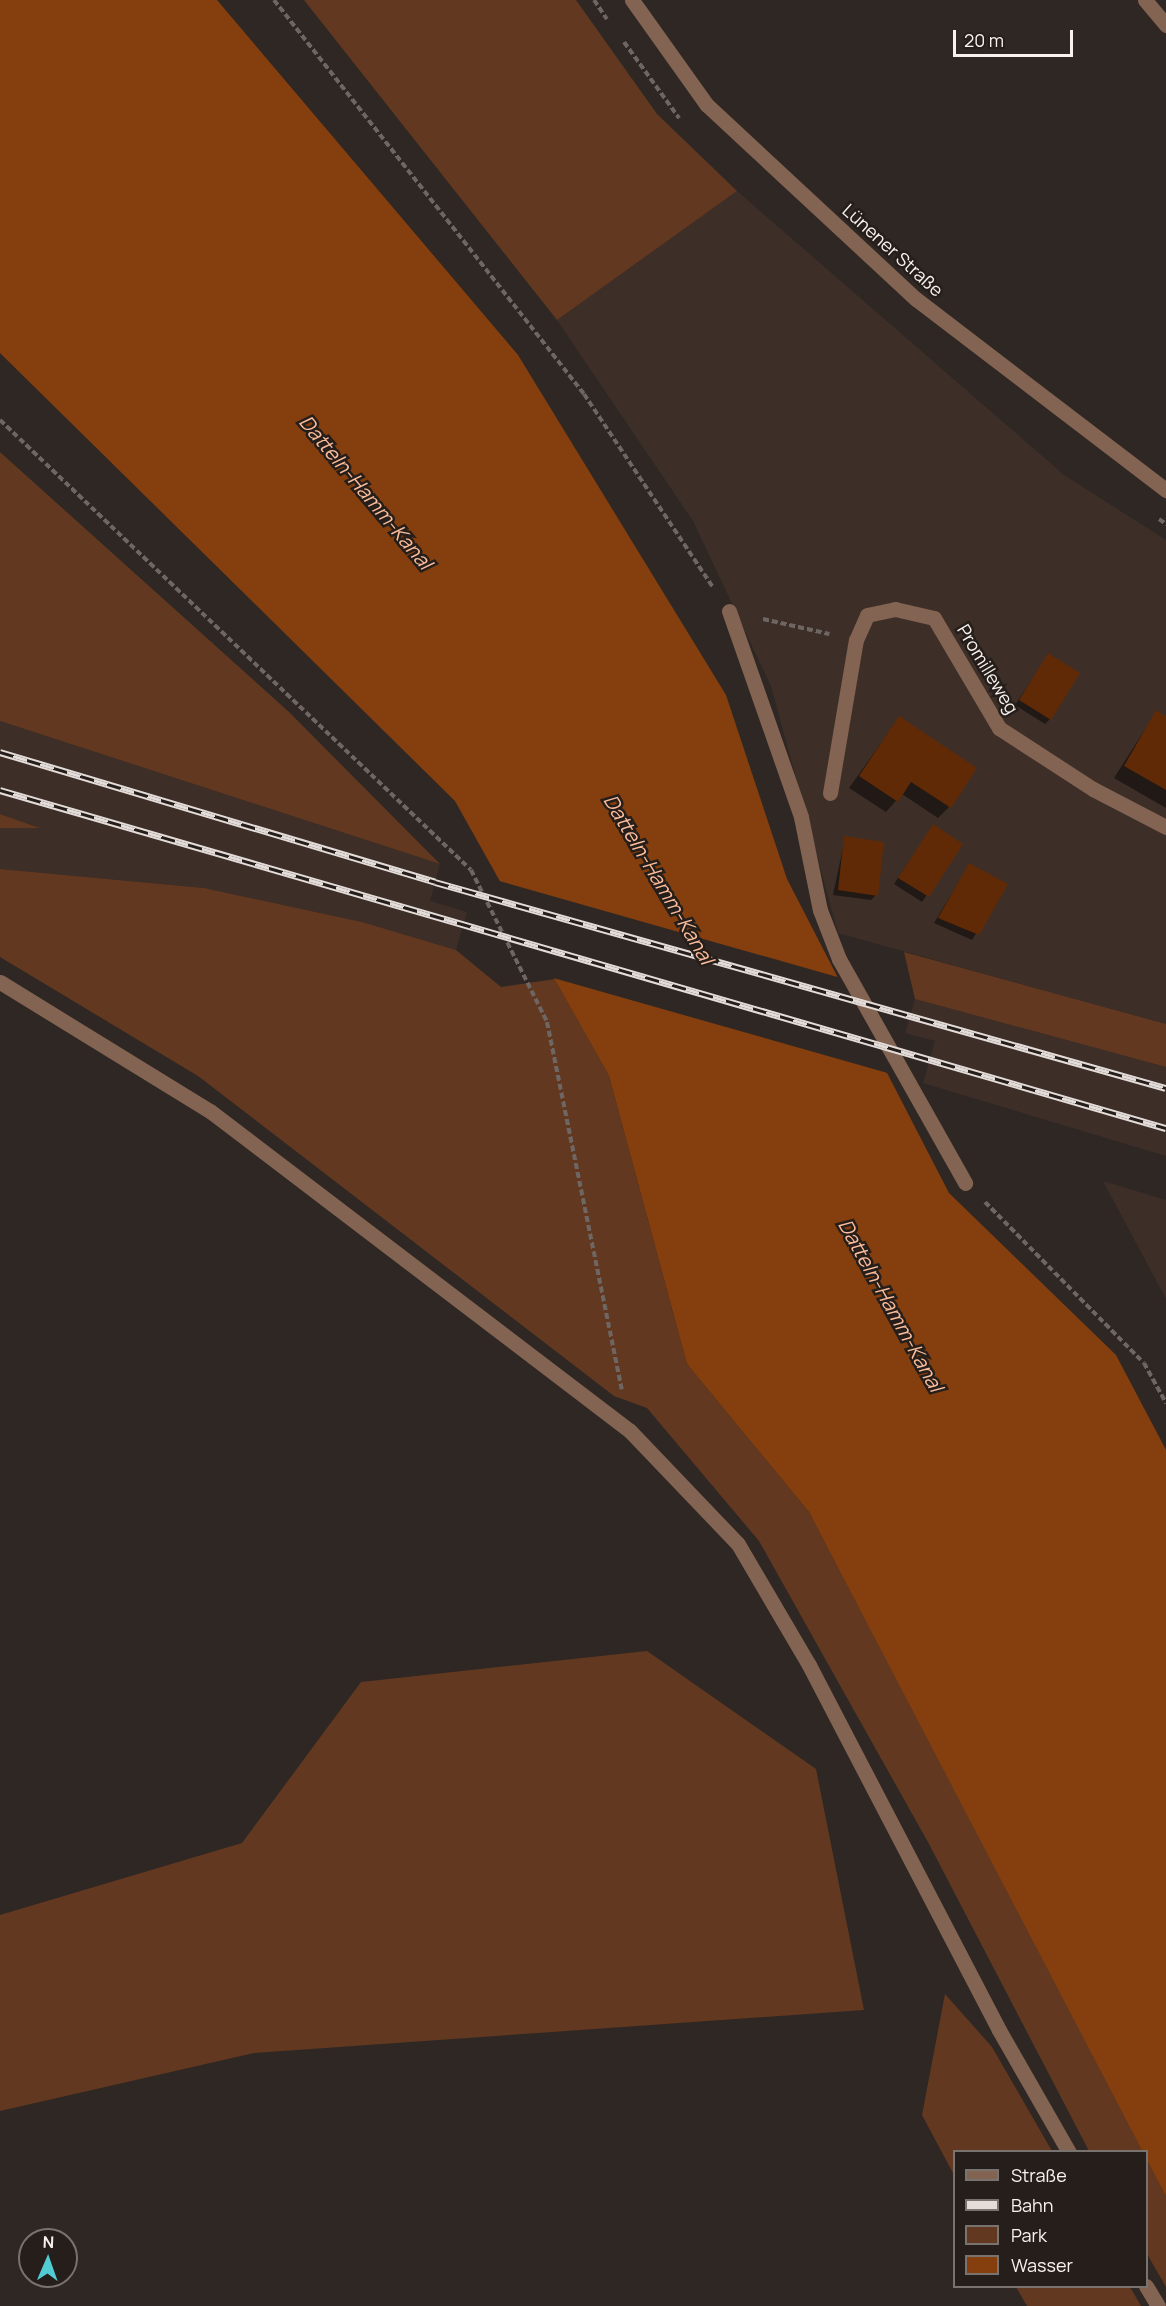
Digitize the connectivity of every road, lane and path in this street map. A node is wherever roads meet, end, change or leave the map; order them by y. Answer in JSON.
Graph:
{"nodes":[{"id":1,"x":274,"y":0,"type":"edge"},
{"id":2,"x":632,"y":0,"type":"edge"},
{"id":3,"x":1145,"y":0,"type":"edge"},
{"id":4,"x":1166,"y":25,"type":"edge"},
{"id":5,"x":0,"y":420,"type":"edge"},
{"id":6,"x":1166,"y":490,"type":"edge"},
{"id":7,"x":729,"y":611,"type":"junction"},
{"id":8,"x":856,"y":640,"type":"junction"},
{"id":9,"x":830,"y":793,"type":"dead end"},
{"id":10,"x":1166,"y":827,"type":"edge"},
{"id":11,"x":0,"y":982,"type":"edge"},
{"id":12,"x":965,"y":1183,"type":"joint"},
{"id":13,"x":1166,"y":1403,"type":"edge"},
{"id":14,"x":630,"y":1431,"type":"junction"},
{"id":15,"x":1068,"y":2150,"type":"edge"},
{"id":16,"x":1147,"y":2288,"type":"edge"},
{"id":17,"x":1158,"y":2306,"type":"edge"}],
"edges":[{"from":1,"to":7,"type":"path"},
{"from":2,"to":6,"type":"street","name":"Lünener Straße"},
{"from":3,"to":4,"type":"street"},
{"from":5,"to":14,"type":"path"},
{"from":7,"to":8,"type":"path"},
{"from":7,"to":12,"type":"street"},
{"from":8,"to":9,"type":"street","name":"Promilleweg"},
{"from":8,"to":10,"type":"street","name":"Promilleweg"},
{"from":11,"to":14,"type":"street"},
{"from":12,"to":13,"type":"path"},
{"from":14,"to":15,"type":"street"},
{"from":16,"to":17,"type":"street"}]}
